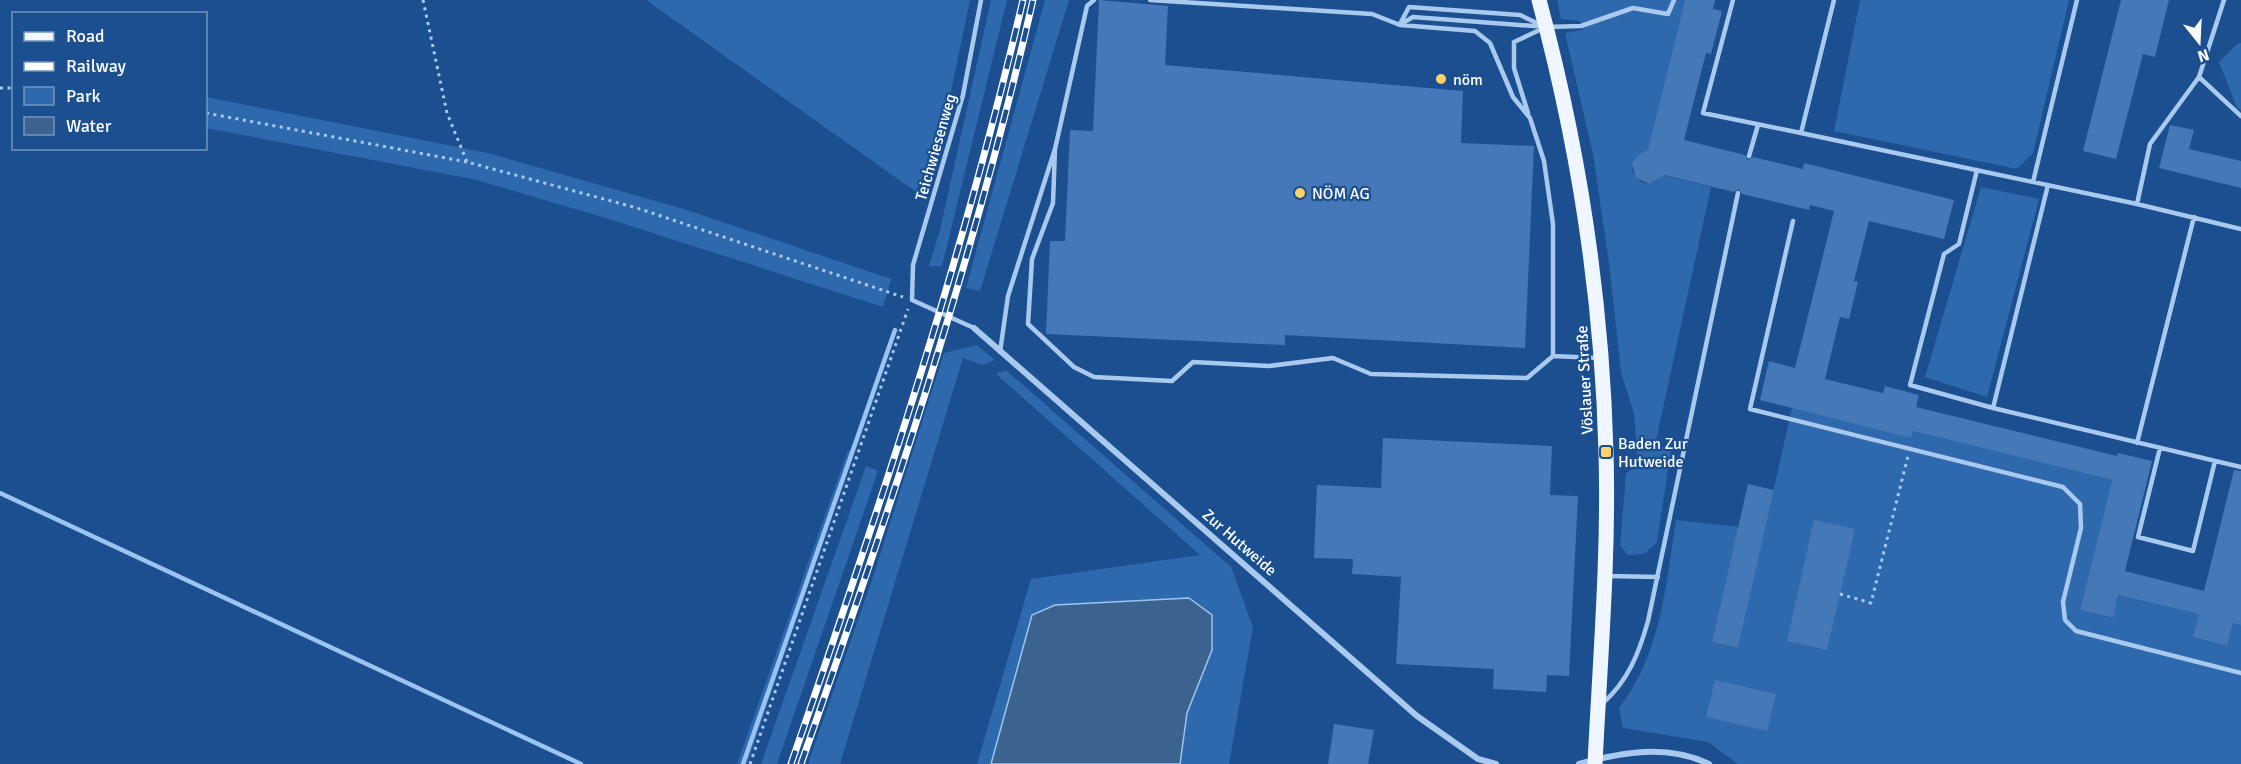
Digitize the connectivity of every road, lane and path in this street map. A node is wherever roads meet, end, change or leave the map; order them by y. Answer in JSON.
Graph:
{"nodes":[{"id":1,"x":423,"y":0,"type":"edge"},
{"id":2,"x":981,"y":0,"type":"edge"},
{"id":3,"x":1094,"y":0,"type":"edge"},
{"id":4,"x":1150,"y":0,"type":"edge"},
{"id":5,"x":1539,"y":0,"type":"edge"},
{"id":6,"x":1674,"y":0,"type":"edge"},
{"id":7,"x":1733,"y":0,"type":"edge"},
{"id":8,"x":1834,"y":0,"type":"edge"},
{"id":9,"x":2078,"y":0,"type":"edge"},
{"id":10,"x":2224,"y":0,"type":"edge"},
{"id":11,"x":1400,"y":25,"type":"junction"},
{"id":12,"x":1546,"y":27,"type":"junction"},
{"id":13,"x":2199,"y":77,"type":"junction"},
{"id":14,"x":207,"y":114,"type":"edge"},
{"id":15,"x":2241,"y":116,"type":"edge"},
{"id":16,"x":1530,"y":118,"type":"junction"},
{"id":17,"x":1758,"y":125,"type":"junction"},
{"id":18,"x":1801,"y":133,"type":"junction"},
{"id":19,"x":1055,"y":149,"type":"junction"},
{"id":20,"x":1749,"y":156,"type":"dead end"},
{"id":21,"x":467,"y":162,"type":"junction"},
{"id":22,"x":1977,"y":170,"type":"junction"},
{"id":23,"x":2034,"y":182,"type":"junction"},
{"id":24,"x":2048,"y":185,"type":"junction"},
{"id":25,"x":1738,"y":193,"type":"dead end"},
{"id":26,"x":2137,"y":204,"type":"junction"},
{"id":27,"x":2194,"y":217,"type":"junction"},
{"id":28,"x":1793,"y":221,"type":"dead end"},
{"id":29,"x":2241,"y":229,"type":"edge"},
{"id":30,"x":912,"y":300,"type":"junction"},
{"id":31,"x":974,"y":328,"type":"joint"},
{"id":32,"x":1000,"y":352,"type":"junction"},
{"id":33,"x":1553,"y":356,"type":"junction"},
{"id":34,"x":1602,"y":358,"type":"junction"},
{"id":35,"x":1994,"y":408,"type":"junction"},
{"id":36,"x":2137,"y":443,"type":"junction"},
{"id":37,"x":2160,"y":448,"type":"junction"},
{"id":38,"x":1910,"y":449,"type":"junction"},
{"id":39,"x":2216,"y":461,"type":"junction"},
{"id":40,"x":2241,"y":467,"type":"edge"},
{"id":41,"x":1604,"y":576,"type":"junction"},
{"id":42,"x":1658,"y":577,"type":"junction"},
{"id":43,"x":1840,"y":594,"type":"dead end"},
{"id":44,"x":2241,"y":673,"type":"edge"},
{"id":45,"x":1598,"y":707,"type":"junction"},
{"id":46,"x":1595,"y":762,"type":"edge"},
{"id":47,"x":750,"y":764,"type":"edge"},
{"id":48,"x":1496,"y":764,"type":"edge"},
{"id":49,"x":1579,"y":764,"type":"edge"},
{"id":50,"x":1709,"y":764,"type":"edge"}],
"edges":[{"from":1,"to":21,"type":"path"},
{"from":2,"to":30,"type":"lane","name":"Teichwiesenweg"},
{"from":3,"to":19,"type":"lane"},
{"from":4,"to":11,"type":"lane"},
{"from":5,"to":12,"type":"main road","name":"Vöslauer Straße"},
{"from":6,"to":12,"type":"lane"},
{"from":7,"to":17,"type":"lane"},
{"from":8,"to":18,"type":"lane"},
{"from":9,"to":23,"type":"lane"},
{"from":10,"to":13,"type":"lane"},
{"from":11,"to":12,"type":"lane"},
{"from":11,"to":12,"type":"lane"},
{"from":11,"to":16,"type":"lane"},
{"from":12,"to":16,"type":"lane"},
{"from":12,"to":34,"type":"main road","name":"Vöslauer Straße"},
{"from":13,"to":15,"type":"lane"},
{"from":13,"to":26,"type":"lane"},
{"from":14,"to":21,"type":"path"},
{"from":16,"to":33,"type":"lane"},
{"from":17,"to":18,"type":"lane"},
{"from":17,"to":20,"type":"lane"},
{"from":18,"to":22,"type":"lane"},
{"from":19,"to":32,"type":"lane"},
{"from":19,"to":33,"type":"lane"},
{"from":21,"to":30,"type":"path"},
{"from":22,"to":23,"type":"lane"},
{"from":22,"to":35,"type":"lane"},
{"from":23,"to":24,"type":"lane"},
{"from":24,"to":26,"type":"lane"},
{"from":24,"to":35,"type":"lane"},
{"from":25,"to":42,"type":"lane"},
{"from":26,"to":27,"type":"lane"},
{"from":27,"to":29,"type":"lane"},
{"from":27,"to":36,"type":"lane"},
{"from":28,"to":38,"type":"lane"},
{"from":30,"to":31,"type":"lane"},
{"from":30,"to":47,"type":"path"},
{"from":31,"to":32,"type":"street","name":"Zur Hutweide"},
{"from":32,"to":48,"type":"street","name":"Zur Hutweide"},
{"from":33,"to":34,"type":"lane"},
{"from":34,"to":41,"type":"main road","name":"Vöslauer Straße"},
{"from":35,"to":36,"type":"lane"},
{"from":36,"to":37,"type":"lane"},
{"from":37,"to":39,"type":"lane"},
{"from":37,"to":39,"type":"lane"},
{"from":38,"to":43,"type":"path"},
{"from":38,"to":44,"type":"lane"},
{"from":39,"to":40,"type":"lane"},
{"from":41,"to":42,"type":"lane"},
{"from":41,"to":45,"type":"main road","name":"Vöslauer Straße"},
{"from":42,"to":45,"type":"lane"},
{"from":45,"to":46,"type":"main road","name":"Vöslauer Straße"},
{"from":46,"to":49,"type":"street"},
{"from":46,"to":50,"type":"street"}]}
